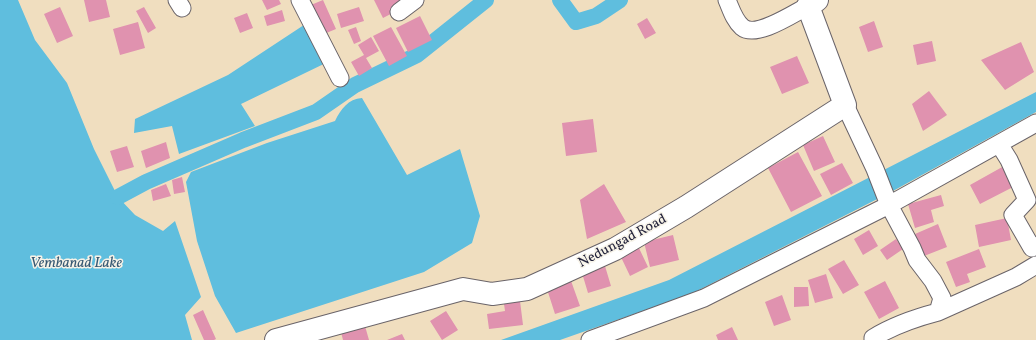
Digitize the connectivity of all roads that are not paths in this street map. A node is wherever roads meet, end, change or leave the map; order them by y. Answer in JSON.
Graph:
{"nodes":[{"id":1,"x":300,"y":0,"type":"edge"},
{"id":2,"x":415,"y":0,"type":"edge"},
{"id":3,"x":727,"y":0,"type":"edge"},
{"id":4,"x":812,"y":3,"type":"edge"},
{"id":5,"x":399,"y":12,"type":"dead end"},
{"id":6,"x":340,"y":78,"type":"dead end"},
{"id":7,"x":845,"y":105,"type":"junction"},
{"id":8,"x":1036,"y":123,"type":"edge"},
{"id":9,"x":999,"y":144,"type":"junction"},
{"id":10,"x":889,"y":206,"type":"junction"},
{"id":11,"x":1035,"y":256,"type":"edge"},
{"id":12,"x":938,"y":312,"type":"junction"},
{"id":13,"x":276,"y":340,"type":"edge"},
{"id":14,"x":590,"y":340,"type":"edge"},
{"id":15,"x":873,"y":340,"type":"edge"}],
"edges":[{"from":1,"to":6,"type":"street"},
{"from":2,"to":5,"type":"street"},
{"from":3,"to":4,"type":"street"},
{"from":4,"to":7,"type":"street"},
{"from":7,"to":10,"type":"street"},
{"from":7,"to":13,"type":"street","name":"Nedungad Road"},
{"from":8,"to":9,"type":"street"},
{"from":9,"to":10,"type":"street"},
{"from":9,"to":11,"type":"street"},
{"from":10,"to":12,"type":"street"},
{"from":10,"to":14,"type":"street"},
{"from":11,"to":12,"type":"street"},
{"from":12,"to":15,"type":"street"}]}
